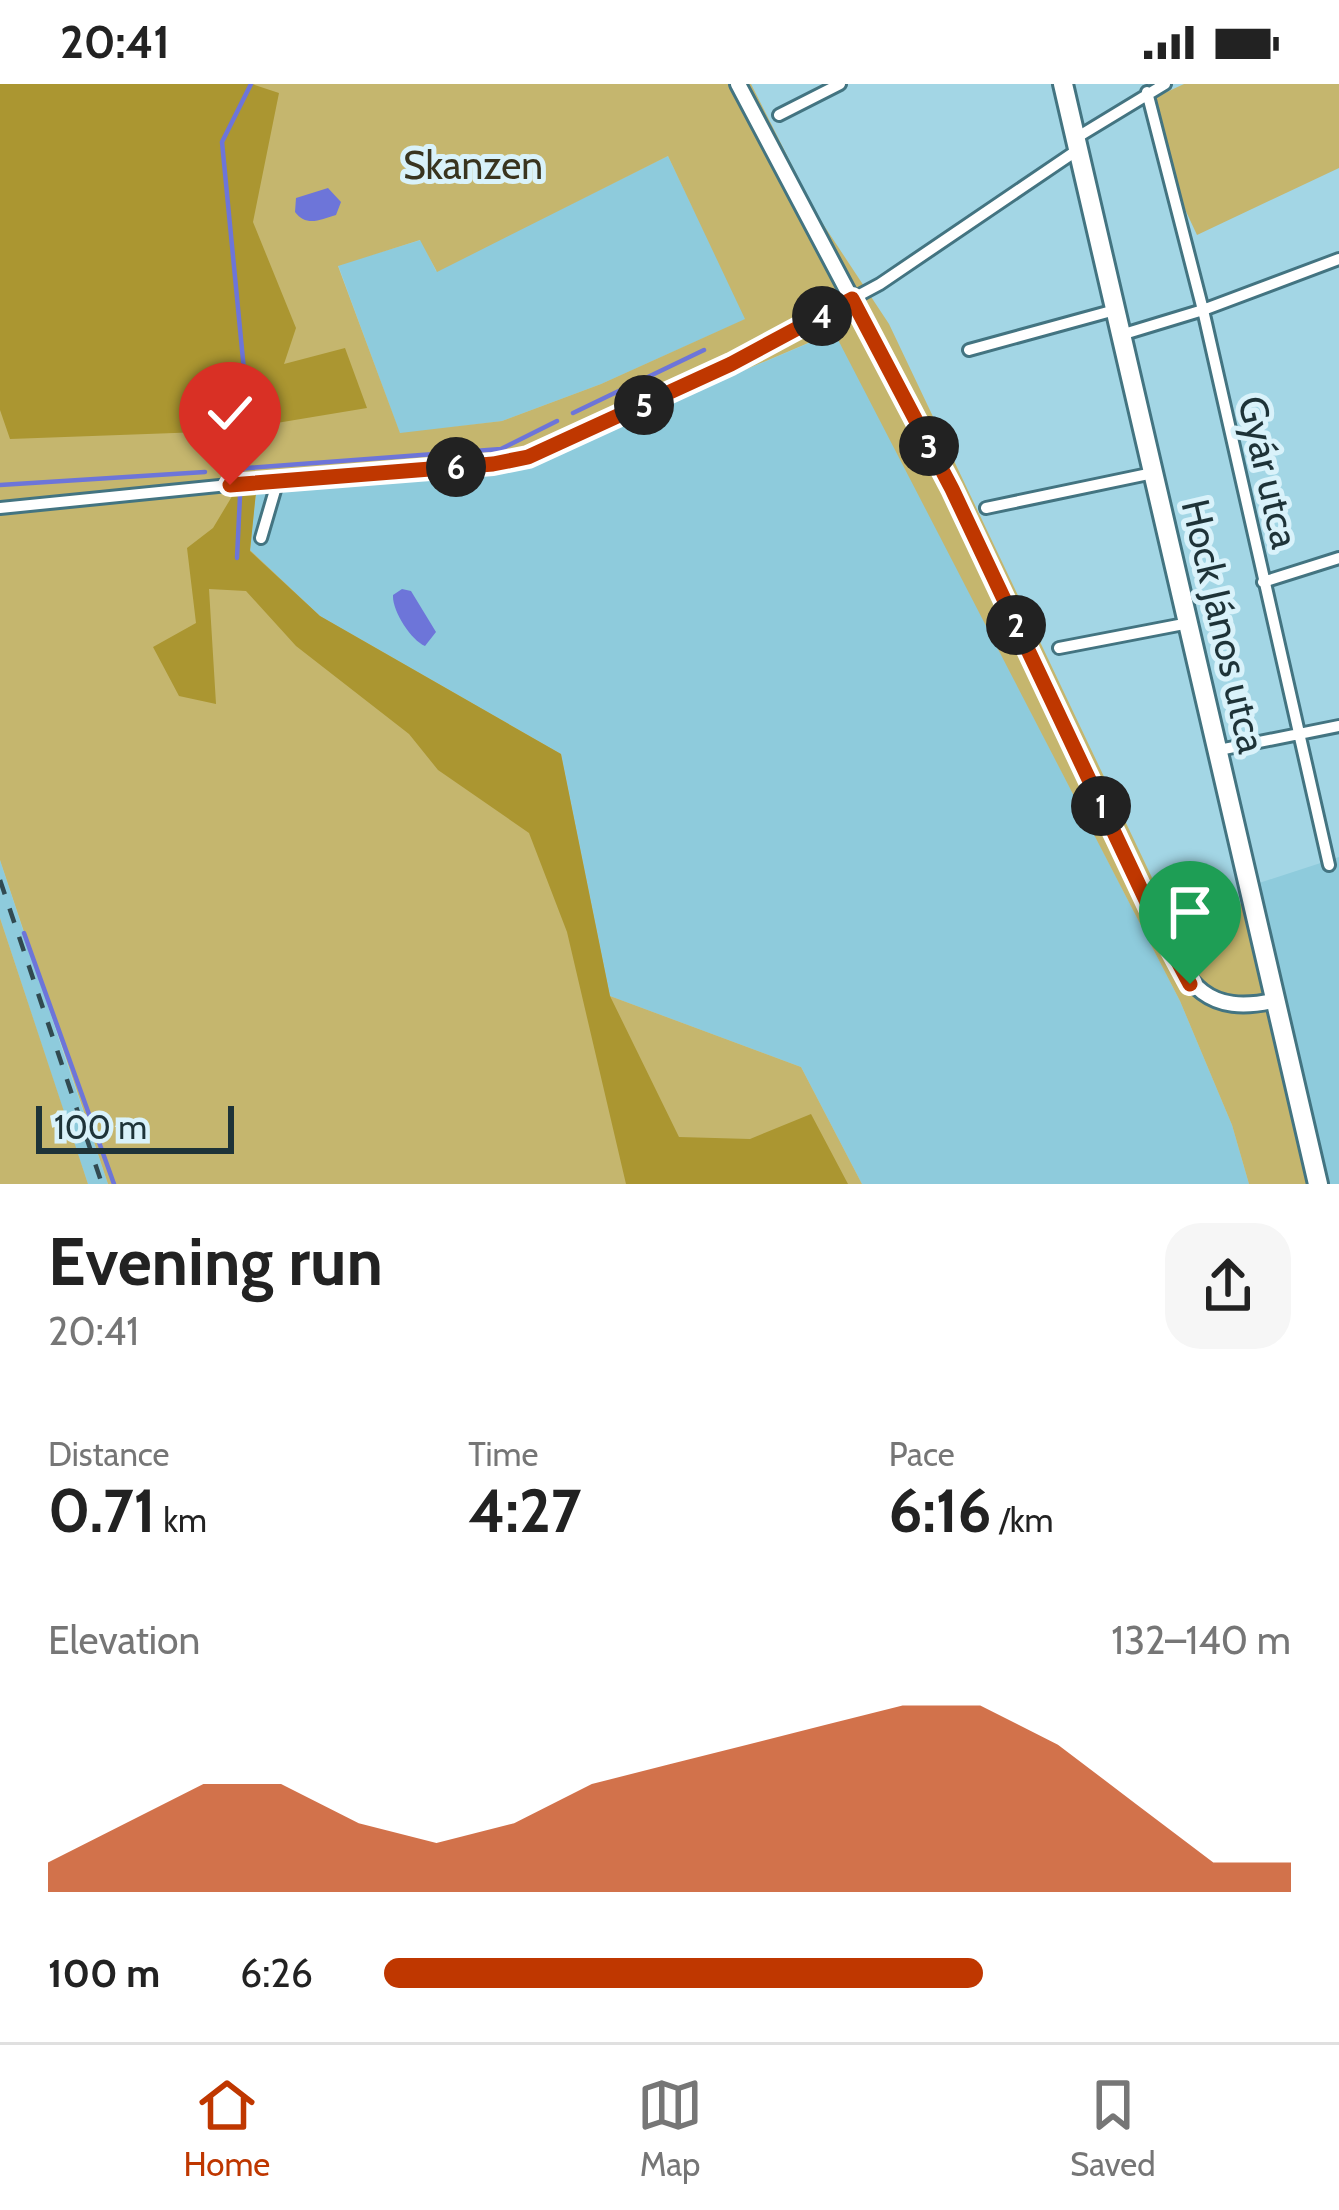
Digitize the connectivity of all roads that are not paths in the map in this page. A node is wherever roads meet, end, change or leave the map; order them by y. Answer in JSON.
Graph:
{"nodes":[{"id":1,"x":738,"y":84,"type":"edge"},
{"id":2,"x":840,"y":84,"type":"edge"},
{"id":3,"x":1063,"y":84,"type":"edge"},
{"id":4,"x":1165,"y":84,"type":"edge"},
{"id":5,"x":1147,"y":92,"type":"junction"},
{"id":6,"x":779,"y":116,"type":"dead end"},
{"id":7,"x":1078,"y":143,"type":"junction"},
{"id":8,"x":1339,"y":260,"type":"edge"},
{"id":9,"x":852,"y":299,"type":"junction"},
{"id":10,"x":1118,"y":309,"type":"junction"},
{"id":11,"x":1202,"y":310,"type":"junction"},
{"id":12,"x":1124,"y":334,"type":"junction"},
{"id":13,"x":969,"y":350,"type":"dead end"},
{"id":14,"x":1155,"y":473,"type":"junction"},
{"id":15,"x":278,"y":480,"type":"junction"},
{"id":16,"x":0,"y":508,"type":"edge"},
{"id":17,"x":986,"y":508,"type":"dead end"},
{"id":18,"x":261,"y":538,"type":"dead end"},
{"id":19,"x":1339,"y":558,"type":"edge"},
{"id":20,"x":1263,"y":582,"type":"junction"},
{"id":21,"x":1189,"y":622,"type":"junction"},
{"id":22,"x":1059,"y":648,"type":"dead end"},
{"id":23,"x":1339,"y":726,"type":"edge"},
{"id":24,"x":1297,"y":735,"type":"junction"},
{"id":25,"x":1219,"y":750,"type":"junction"},
{"id":26,"x":1329,"y":865,"type":"dead end"},
{"id":27,"x":1276,"y":1000,"type":"junction"},
{"id":28,"x":1318,"y":1184,"type":"edge"}],
"edges":[{"from":1,"to":9,"type":"street"},
{"from":2,"to":6,"type":"street"},
{"from":3,"to":7,"type":"main road","name":"Hock János utca"},
{"from":4,"to":5,"type":"street"},
{"from":5,"to":7,"type":"street"},
{"from":5,"to":11,"type":"street","name":"Gyár utca"},
{"from":7,"to":9,"type":"street"},
{"from":7,"to":10,"type":"main road","name":"Hock János utca"},
{"from":8,"to":11,"type":"street"},
{"from":9,"to":15,"type":"street"},
{"from":9,"to":27,"type":"street"},
{"from":10,"to":12,"type":"main road","name":"Hock János utca"},
{"from":10,"to":13,"type":"street"},
{"from":11,"to":12,"type":"street"},
{"from":11,"to":20,"type":"street","name":"Gyár utca"},
{"from":12,"to":14,"type":"main road","name":"Hock János utca"},
{"from":14,"to":17,"type":"street"},
{"from":14,"to":21,"type":"main road","name":"Hock János utca"},
{"from":15,"to":16,"type":"street"},
{"from":15,"to":18,"type":"street"},
{"from":19,"to":20,"type":"street"},
{"from":20,"to":24,"type":"street","name":"Gyár utca"},
{"from":21,"to":22,"type":"street"},
{"from":21,"to":25,"type":"main road","name":"Hock János utca"},
{"from":23,"to":24,"type":"street"},
{"from":24,"to":25,"type":"street"},
{"from":24,"to":26,"type":"street","name":"Gyár utca"},
{"from":25,"to":27,"type":"main road","name":"Hock János utca"},
{"from":27,"to":28,"type":"main road","name":"Hock János utca"}]}
